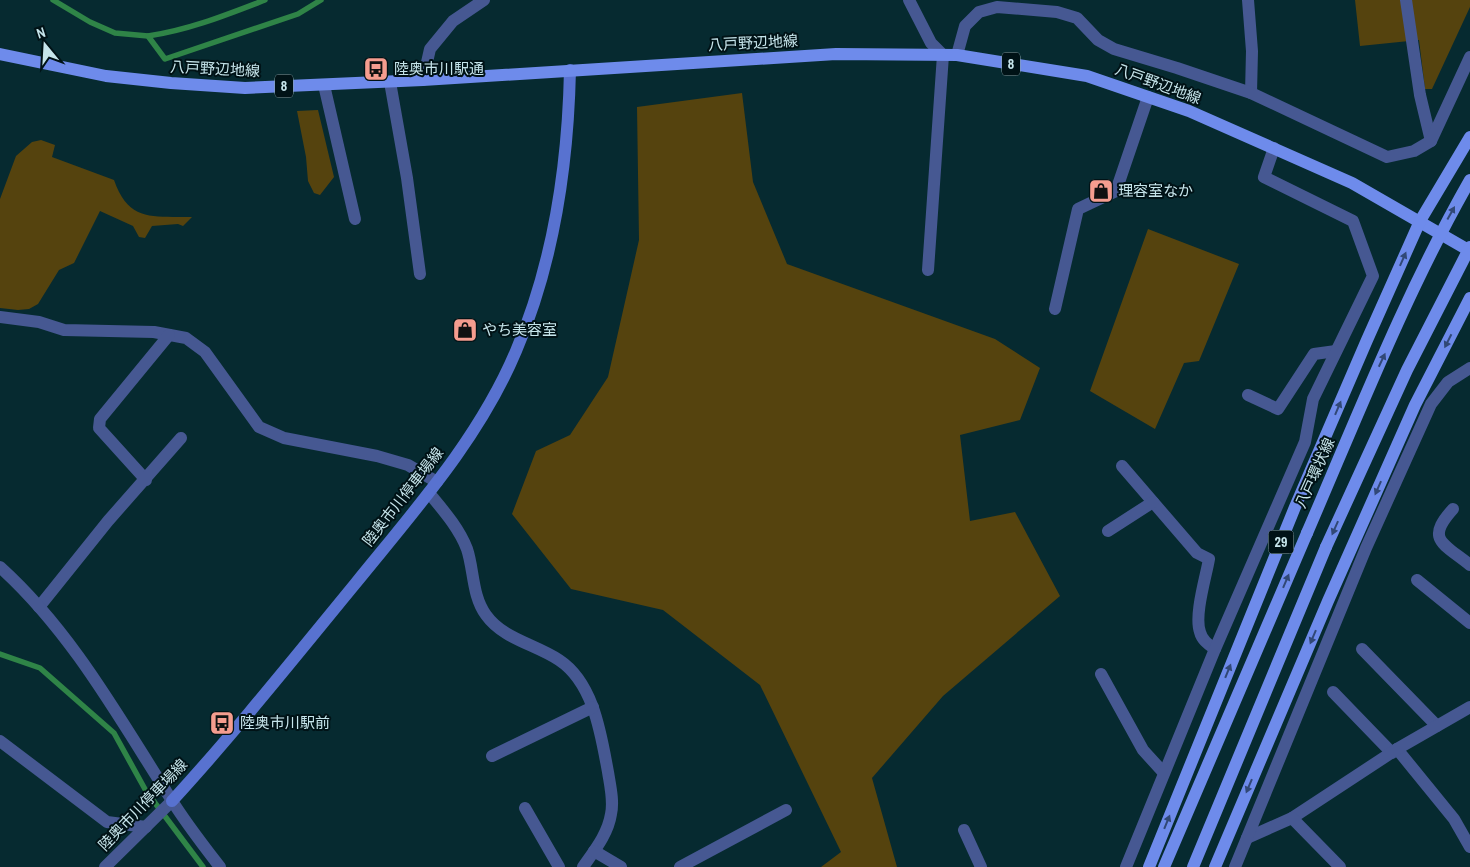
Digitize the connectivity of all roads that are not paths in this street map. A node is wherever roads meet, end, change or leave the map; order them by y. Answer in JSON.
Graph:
{"nodes":[{"id":1,"x":484,"y":0,"type":"edge"},
{"id":2,"x":909,"y":0,"type":"edge"},
{"id":3,"x":1248,"y":0,"type":"edge"},
{"id":4,"x":1406,"y":0,"type":"edge"},
{"id":5,"x":0,"y":54,"type":"edge"},
{"id":6,"x":943,"y":55,"type":"junction"},
{"id":7,"x":957,"y":55,"type":"junction"},
{"id":8,"x":1470,"y":57,"type":"edge"},
{"id":9,"x":570,"y":70,"type":"junction"},
{"id":10,"x":423,"y":80,"type":"junction"},
{"id":11,"x":390,"y":82,"type":"junction"},
{"id":12,"x":324,"y":85,"type":"junction"},
{"id":13,"x":1251,"y":93,"type":"junction"},
{"id":14,"x":1148,"y":97,"type":"junction"},
{"id":15,"x":1470,"y":137,"type":"edge"},
{"id":16,"x":1431,"y":141,"type":"junction"},
{"id":17,"x":1274,"y":148,"type":"junction"},
{"id":18,"x":1470,"y":180,"type":"edge"},
{"id":19,"x":355,"y":219,"type":"dead end"},
{"id":20,"x":1420,"y":221,"type":"junction"},
{"id":21,"x":1470,"y":247,"type":"edge"},
{"id":22,"x":1470,"y":251,"type":"edge"},
{"id":23,"x":928,"y":270,"type":"dead end"},
{"id":24,"x":420,"y":274,"type":"dead end"},
{"id":25,"x":1470,"y":298,"type":"edge"},
{"id":26,"x":1054,"y":309,"type":"dead end"},
{"id":27,"x":0,"y":316,"type":"edge"},
{"id":28,"x":169,"y":335,"type":"junction"},
{"id":29,"x":1336,"y":351,"type":"junction"},
{"id":30,"x":1470,"y":368,"type":"edge"},
{"id":31,"x":1248,"y":395,"type":"dead end"},
{"id":32,"x":181,"y":438,"type":"dead end"},
{"id":33,"x":1122,"y":466,"type":"dead end"},
{"id":34,"x":146,"y":480,"type":"junction"},
{"id":35,"x":437,"y":482,"type":"junction"},
{"id":36,"x":429,"y":493,"type":"junction"},
{"id":37,"x":1153,"y":502,"type":"junction"},
{"id":38,"x":1453,"y":509,"type":"dead end"},
{"id":39,"x":1108,"y":531,"type":"dead end"},
{"id":40,"x":1470,"y":565,"type":"edge"},
{"id":41,"x":0,"y":567,"type":"edge"},
{"id":42,"x":1416,"y":580,"type":"dead end"},
{"id":43,"x":39,"y":607,"type":"junction"},
{"id":44,"x":1470,"y":623,"type":"edge"},
{"id":45,"x":1215,"y":649,"type":"junction"},
{"id":46,"x":1362,"y":649,"type":"dead end"},
{"id":47,"x":1101,"y":674,"type":"dead end"},
{"id":48,"x":1333,"y":692,"type":"dead end"},
{"id":49,"x":593,"y":707,"type":"junction"},
{"id":50,"x":1470,"y":707,"type":"edge"},
{"id":51,"x":1437,"y":726,"type":"junction"},
{"id":52,"x":0,"y":741,"type":"edge"},
{"id":53,"x":1395,"y":751,"type":"junction"},
{"id":54,"x":492,"y":756,"type":"dead end"},
{"id":55,"x":1163,"y":772,"type":"junction"},
{"id":56,"x":172,"y":801,"type":"junction"},
{"id":57,"x":525,"y":808,"type":"dead end"},
{"id":58,"x":786,"y":810,"type":"dead end"},
{"id":59,"x":1292,"y":818,"type":"junction"},
{"id":60,"x":146,"y":827,"type":"junction"},
{"id":61,"x":964,"y":830,"type":"dead end"},
{"id":62,"x":1247,"y":838,"type":"junction"},
{"id":63,"x":1470,"y":847,"type":"edge"},
{"id":64,"x":594,"y":851,"type":"junction"},
{"id":65,"x":105,"y":867,"type":"edge"},
{"id":66,"x":220,"y":867,"type":"edge"},
{"id":67,"x":559,"y":867,"type":"edge"},
{"id":68,"x":583,"y":867,"type":"edge"},
{"id":69,"x":622,"y":867,"type":"edge"},
{"id":70,"x":680,"y":867,"type":"edge"},
{"id":71,"x":981,"y":867,"type":"edge"},
{"id":72,"x":1126,"y":867,"type":"edge"},
{"id":73,"x":1149,"y":867,"type":"edge"},
{"id":74,"x":1164,"y":867,"type":"edge"},
{"id":75,"x":1193,"y":867,"type":"edge"},
{"id":76,"x":1215,"y":867,"type":"edge"},
{"id":77,"x":1235,"y":867,"type":"edge"},
{"id":78,"x":1340,"y":867,"type":"edge"}],
"edges":[{"from":1,"to":10,"type":"street"},
{"from":2,"to":6,"type":"street"},
{"from":3,"to":13,"type":"street"},
{"from":4,"to":16,"type":"street"},
{"from":5,"to":12,"type":"main road","name":"八戸野辺地線","number":"8"},
{"from":6,"to":7,"type":"main road","name":"八戸野辺地線","number":"8"},
{"from":6,"to":9,"type":"main road","name":"八戸野辺地線","number":"8"},
{"from":6,"to":23,"type":"street"},
{"from":7,"to":13,"type":"street"},
{"from":7,"to":14,"type":"main road","name":"八戸野辺地線","number":"8"},
{"from":8,"to":16,"type":"street"},
{"from":9,"to":10,"type":"main road","name":"八戸野辺地線","number":"8"},
{"from":9,"to":35,"type":"main road","name":"陸奥市川停車場線"},
{"from":10,"to":11,"type":"main road","name":"八戸野辺地線","number":"8"},
{"from":11,"to":12,"type":"main road","name":"八戸野辺地線","number":"8"},
{"from":11,"to":24,"type":"street"},
{"from":12,"to":19,"type":"street"},
{"from":13,"to":16,"type":"street"},
{"from":14,"to":17,"type":"main road","name":"八戸野辺地線","number":"8"},
{"from":14,"to":26,"type":"street"},
{"from":15,"to":20,"type":"main road","number":"29"},
{"from":17,"to":20,"type":"main road","name":"八戸野辺地線","number":"8"},
{"from":17,"to":29,"type":"street"},
{"from":74,"to":18,"type":"main road","name":"八戸環状線","number":"29","one_way":true,"bridge":true},
{"from":20,"to":22,"type":"main road","name":"八戸野辺地線","number":"8"},
{"from":73,"to":20,"type":"main road","number":"29","one_way":true},
{"from":21,"to":75,"type":"main road","one_way":true,"bridge":true},
{"from":25,"to":76,"type":"main road","one_way":true},
{"from":27,"to":28,"type":"street"},
{"from":28,"to":34,"type":"street"},
{"from":28,"to":35,"type":"street"},
{"from":29,"to":31,"type":"street"},
{"from":29,"to":45,"type":"street"},
{"from":30,"to":62,"type":"street"},
{"from":32,"to":34,"type":"street"},
{"from":33,"to":37,"type":"street"},
{"from":34,"to":43,"type":"street"},
{"from":35,"to":36,"type":"main road","name":"陸奥市川停車場線"},
{"from":36,"to":49,"type":"street"},
{"from":36,"to":56,"type":"main road","name":"陸奥市川停車場線"},
{"from":37,"to":39,"type":"street"},
{"from":37,"to":45,"type":"street"},
{"from":38,"to":40,"type":"street"},
{"from":41,"to":43,"type":"street"},
{"from":42,"to":44,"type":"street"},
{"from":43,"to":56,"type":"street"},
{"from":45,"to":55,"type":"street"},
{"from":46,"to":51,"type":"street"},
{"from":47,"to":55,"type":"street"},
{"from":48,"to":53,"type":"street"},
{"from":49,"to":54,"type":"street"},
{"from":49,"to":64,"type":"street"},
{"from":50,"to":51,"type":"street"},
{"from":51,"to":53,"type":"street"},
{"from":52,"to":60,"type":"street"},
{"from":53,"to":59,"type":"street"},
{"from":53,"to":63,"type":"street"},
{"from":55,"to":72,"type":"street"},
{"from":56,"to":60,"type":"street","name":"陸奥市川停車場線"},
{"from":56,"to":66,"type":"street"},
{"from":57,"to":67,"type":"street"},
{"from":58,"to":70,"type":"street"},
{"from":59,"to":62,"type":"street"},
{"from":59,"to":78,"type":"street"},
{"from":60,"to":65,"type":"street","name":"陸奥市川停車場線"},
{"from":61,"to":71,"type":"street"},
{"from":62,"to":77,"type":"street"},
{"from":64,"to":68,"type":"street"},
{"from":64,"to":69,"type":"street"}]}
